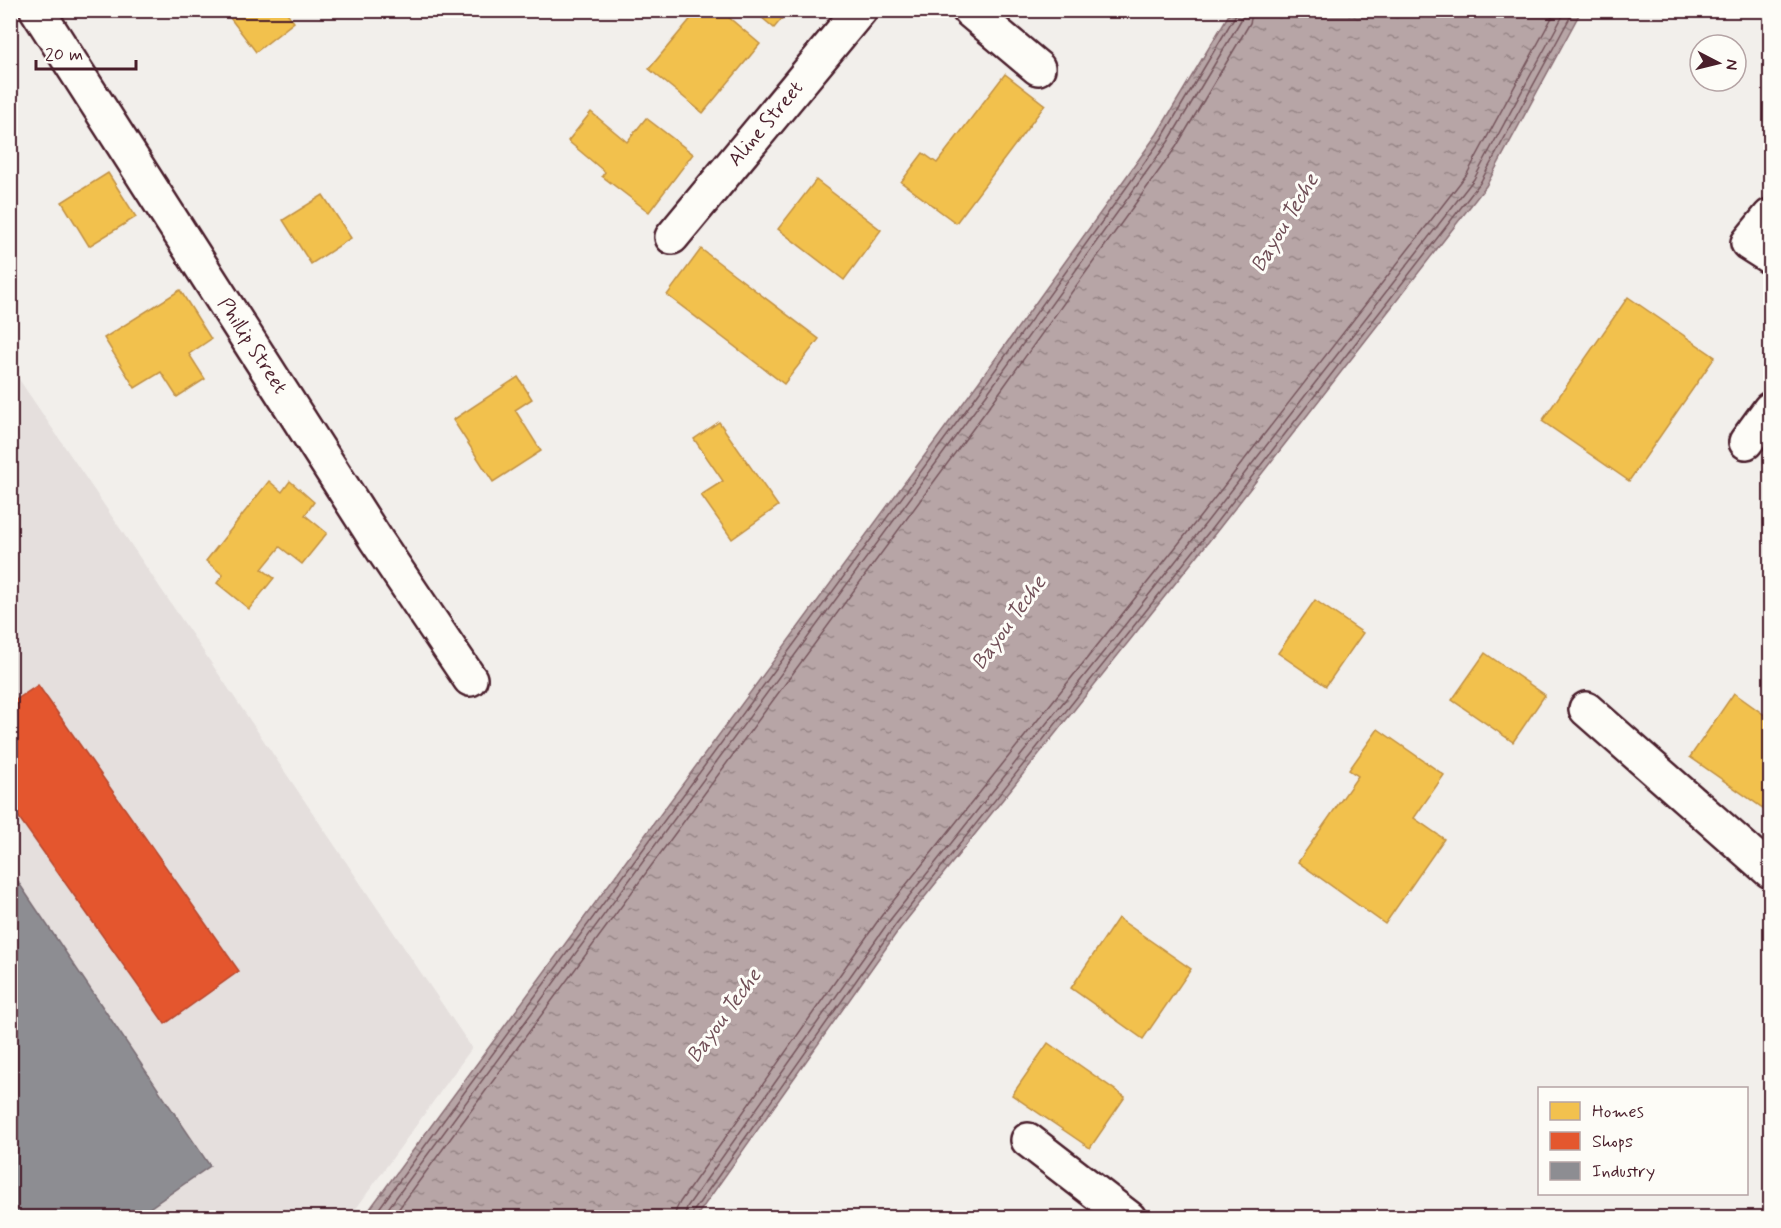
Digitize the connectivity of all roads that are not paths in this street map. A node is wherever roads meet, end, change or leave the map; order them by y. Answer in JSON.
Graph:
{"nodes":[{"id":1,"x":37,"y":10,"type":"edge"},
{"id":2,"x":860,"y":10,"type":"edge"},
{"id":3,"x":969,"y":10,"type":"edge"},
{"id":4,"x":1038,"y":68,"type":"dead end"},
{"id":5,"x":1770,"y":216,"type":"edge"},
{"id":6,"x":672,"y":237,"type":"dead end"},
{"id":7,"x":1770,"y":257,"type":"edge"},
{"id":8,"x":1770,"y":409,"type":"edge"},
{"id":9,"x":1746,"y":442,"type":"dead end"},
{"id":10,"x":470,"y":679,"type":"dead end"},
{"id":11,"x":1586,"y":709,"type":"dead end"},
{"id":12,"x":1770,"y":871,"type":"edge"},
{"id":13,"x":1028,"y":1140,"type":"dead end"},
{"id":14,"x":1129,"y":1218,"type":"edge"}],
"edges":[{"from":1,"to":10,"type":"street","name":"Phillip Street"},
{"from":2,"to":6,"type":"street","name":"Aline Street"},
{"from":3,"to":4,"type":"street"},
{"from":5,"to":7,"type":"street"},
{"from":8,"to":9,"type":"street"},
{"from":11,"to":12,"type":"street"},
{"from":13,"to":14,"type":"street"}]}
